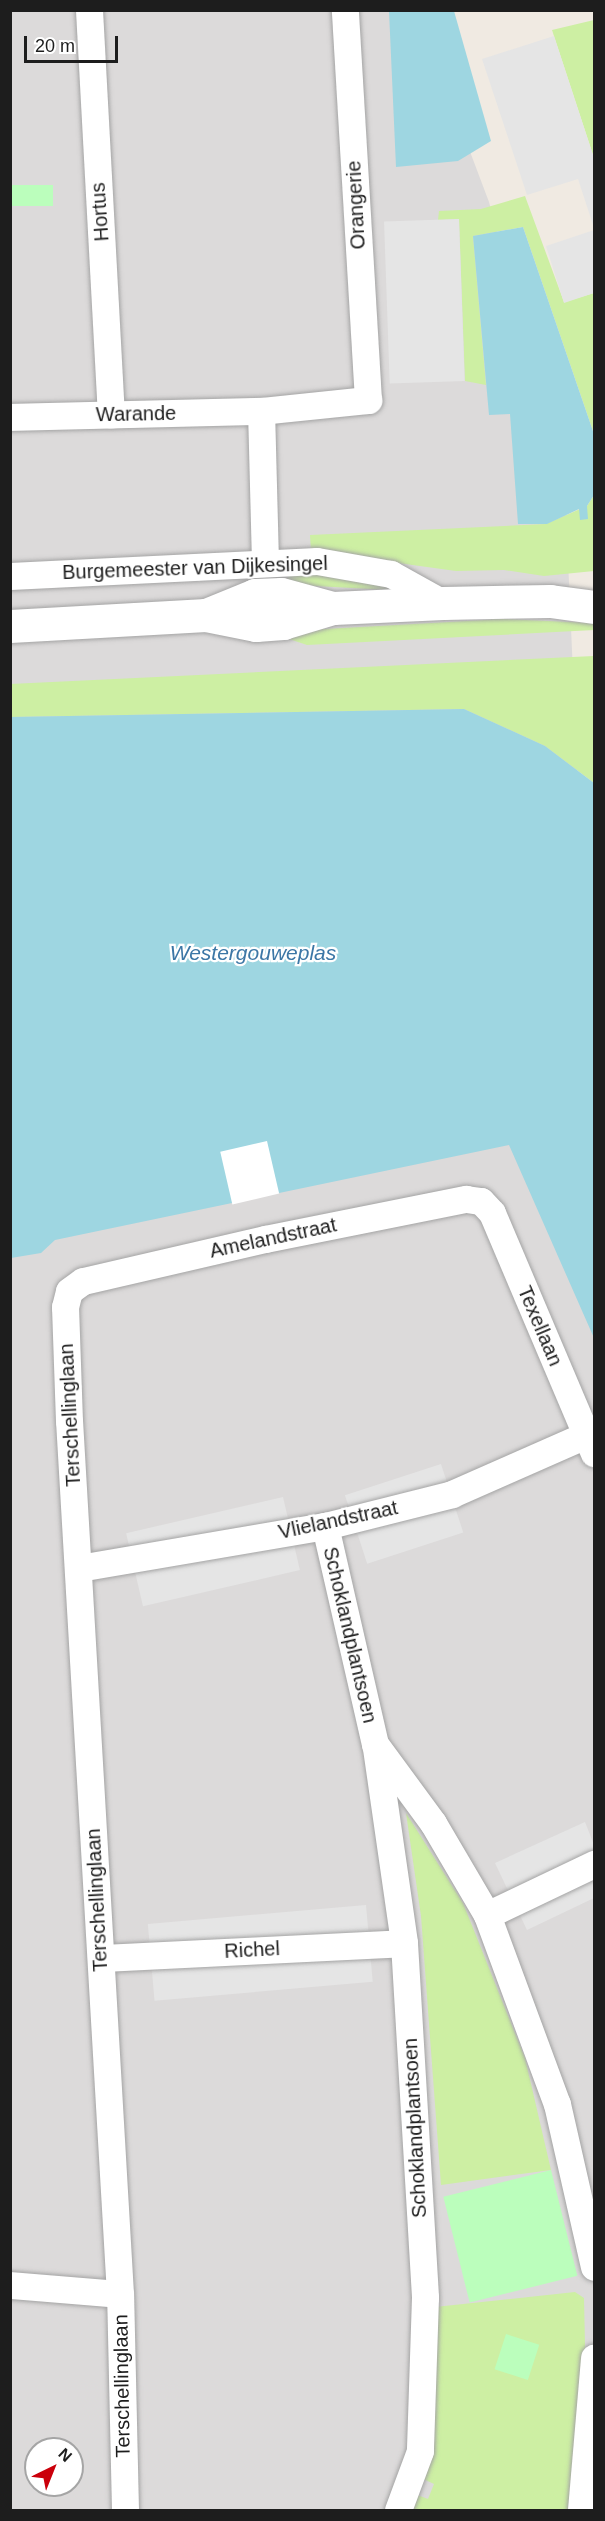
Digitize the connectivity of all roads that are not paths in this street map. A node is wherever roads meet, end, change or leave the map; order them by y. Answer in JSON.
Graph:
{"nodes":[{"id":1,"x":89,"y":10,"type":"edge"},
{"id":2,"x":345,"y":10,"type":"edge"},
{"id":3,"x":368,"y":400,"type":"joint"},
{"id":4,"x":261,"y":411,"type":"junction"},
{"id":5,"x":111,"y":414,"type":"junction"},
{"id":6,"x":10,"y":417,"type":"edge"},
{"id":7,"x":265,"y":562,"type":"junction"},
{"id":8,"x":10,"y":576,"type":"edge"},
{"id":9,"x":594,"y":590,"type":"edge"},
{"id":10,"x":550,"y":601,"type":"junction"},
{"id":11,"x":443,"y":603,"type":"junction"},
{"id":12,"x":594,"y":607,"type":"edge"},
{"id":13,"x":10,"y":626,"type":"edge"},
{"id":14,"x":481,"y":1201,"type":"joint"},
{"id":15,"x":69,"y":1291,"type":"joint"},
{"id":16,"x":590,"y":1444,"type":"edge"},
{"id":17,"x":325,"y":1526,"type":"junction"},
{"id":18,"x":79,"y":1568,"type":"junction"},
{"id":19,"x":375,"y":1744,"type":"junction"},
{"id":20,"x":594,"y":1864,"type":"edge"},
{"id":21,"x":487,"y":1915,"type":"junction"},
{"id":22,"x":404,"y":1943,"type":"junction"},
{"id":23,"x":100,"y":1958,"type":"junction"},
{"id":24,"x":594,"y":2267,"type":"edge"},
{"id":25,"x":10,"y":2285,"type":"edge"},
{"id":26,"x":120,"y":2294,"type":"junction"},
{"id":27,"x":594,"y":2358,"type":"edge"},
{"id":28,"x":125,"y":2511,"type":"edge"},
{"id":29,"x":398,"y":2511,"type":"edge"},
{"id":30,"x":581,"y":2511,"type":"edge"}],
"edges":[{"from":1,"to":5,"type":"street","name":"Hortus"},
{"from":2,"to":3,"type":"street","name":"Orangerie"},
{"from":3,"to":4,"type":"street","name":"Warande"},
{"from":4,"to":5,"type":"street","name":"Warande"},
{"from":4,"to":7,"type":"street"},
{"from":5,"to":6,"type":"street","name":"Warande"},
{"from":7,"to":8,"type":"street","name":"Burgemeester van Dijkesingel"},
{"from":7,"to":11,"type":"street","name":"Burgemeester van Dijkesingel"},
{"from":9,"to":10,"type":"street"},
{"from":10,"to":11,"type":"street"},
{"from":10,"to":12,"type":"street"},
{"from":11,"to":13,"type":"street"},
{"from":14,"to":15,"type":"street","name":"Amelandstraat"},
{"from":14,"to":16,"type":"street","name":"Texellaan"},
{"from":15,"to":18,"type":"street","name":"Terschellinglaan"},
{"from":16,"to":17,"type":"street","name":"Vlielandstraat"},
{"from":17,"to":18,"type":"street","name":"Vlielandstraat"},
{"from":17,"to":19,"type":"street","name":"Schoklandplantsoen"},
{"from":18,"to":23,"type":"street","name":"Terschellinglaan"},
{"from":19,"to":21,"type":"street","name":"Schoklandplantsoen"},
{"from":19,"to":22,"type":"street","name":"Schoklandplantsoen"},
{"from":20,"to":21,"type":"street"},
{"from":21,"to":24,"type":"street","name":"Schoklandplantsoen"},
{"from":22,"to":23,"type":"street","name":"Richel"},
{"from":22,"to":29,"type":"street","name":"Schoklandplantsoen"},
{"from":23,"to":26,"type":"street","name":"Terschellinglaan"},
{"from":25,"to":26,"type":"street"},
{"from":26,"to":28,"type":"street","name":"Terschellinglaan"},
{"from":27,"to":30,"type":"street"}]}
